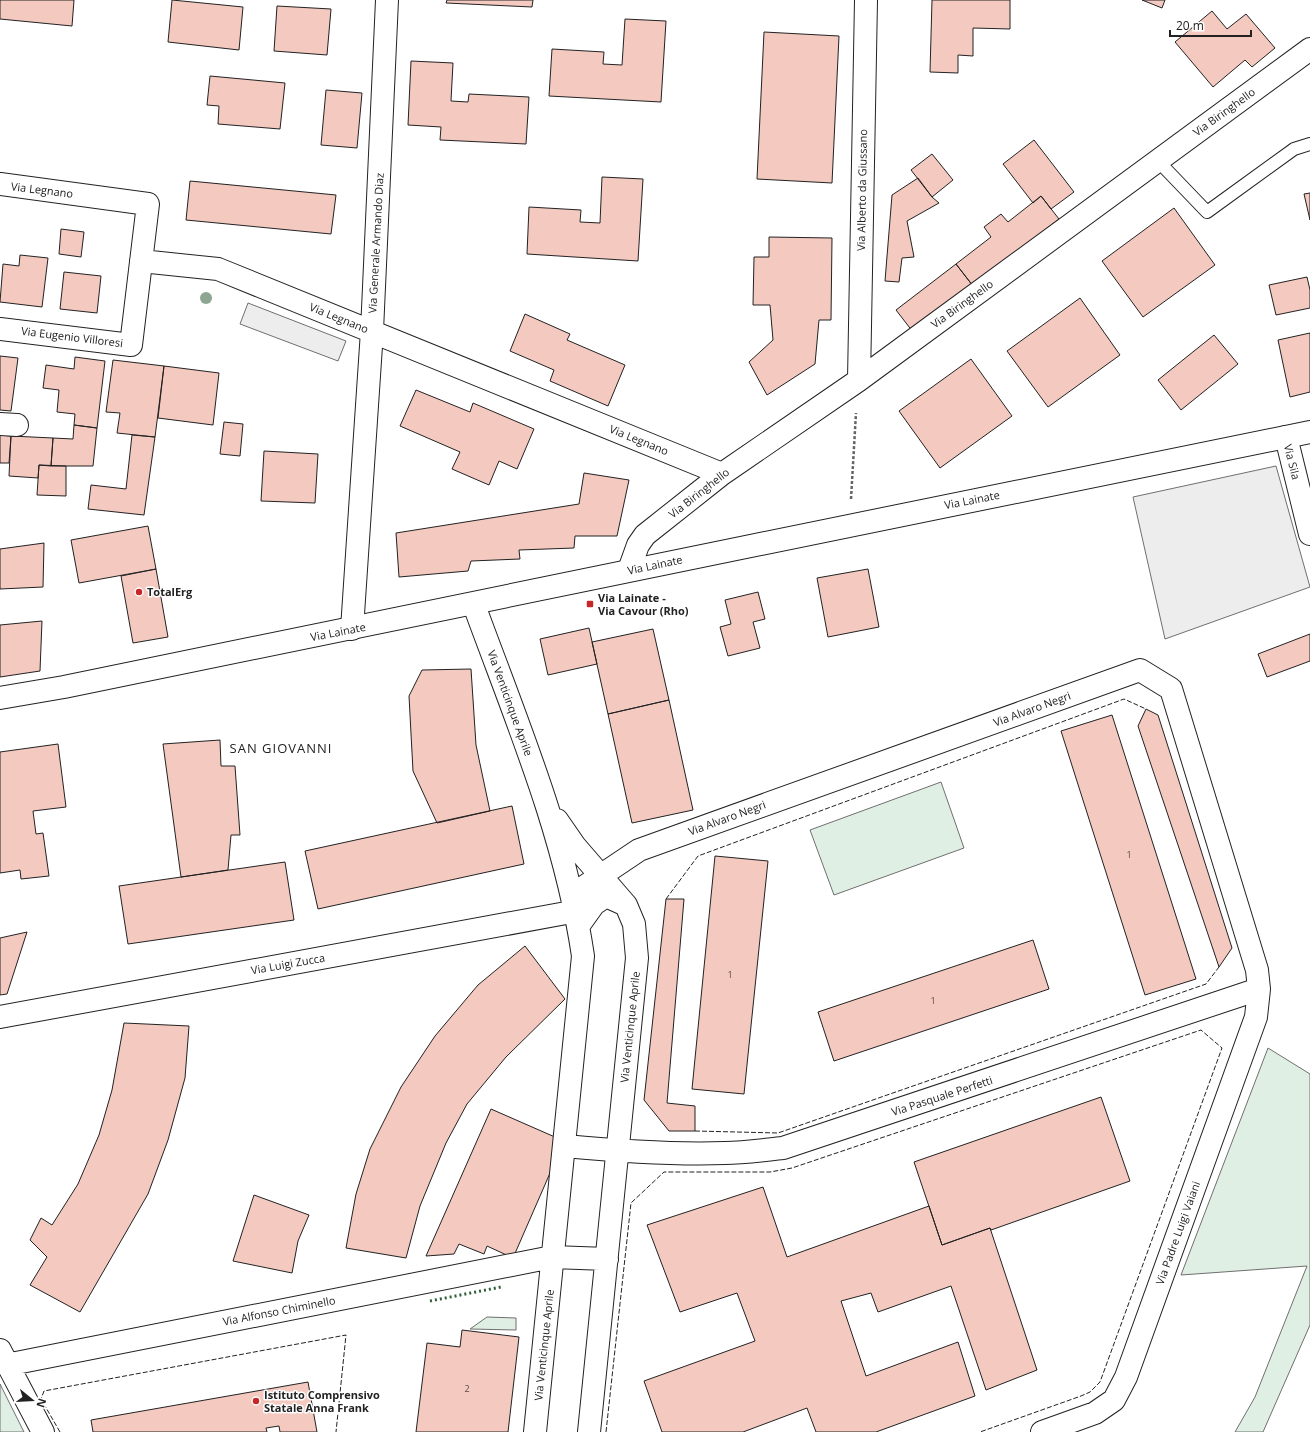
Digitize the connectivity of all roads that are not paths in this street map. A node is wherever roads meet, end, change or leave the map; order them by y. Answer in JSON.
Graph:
{"nodes":[{"id":1,"x":387,"y":0,"type":"edge"},
{"id":2,"x":866,"y":0,"type":"edge"},
{"id":3,"x":1310,"y":49,"type":"edge"},
{"id":4,"x":1310,"y":144,"type":"edge"},
{"id":5,"x":1158,"y":161,"type":"junction"},
{"id":6,"x":0,"y":184,"type":"edge"},
{"id":7,"x":141,"y":261,"type":"junction"},
{"id":8,"x":0,"y":329,"type":"edge"},
{"id":9,"x":372,"y":331,"type":"junction"},
{"id":10,"x":858,"y":380,"type":"junction"},
{"id":11,"x":1310,"y":432,"type":"edge"},
{"id":12,"x":1286,"y":436,"type":"junction"},
{"id":13,"x":722,"y":474,"type":"junction"},
{"id":14,"x":1310,"y":534,"type":"edge"},
{"id":15,"x":629,"y":570,"type":"junction"},
{"id":16,"x":474,"y":605,"type":"junction"},
{"id":17,"x":352,"y":629,"type":"junction"},
{"id":18,"x":0,"y":698,"type":"edge"},
{"id":19,"x":547,"y":802,"type":"junction"},
{"id":20,"x":602,"y":876,"type":"junction"},
{"id":21,"x":626,"y":904,"type":"junction"},
{"id":22,"x":576,"y":910,"type":"junction"},
{"id":23,"x":1259,"y":989,"type":"junction"},
{"id":24,"x":0,"y":1017,"type":"edge"},
{"id":25,"x":565,"y":1146,"type":"junction"},
{"id":26,"x":617,"y":1151,"type":"junction"},
{"id":27,"x":552,"y":1257,"type":"junction"},
{"id":28,"x":606,"y":1259,"type":"junction"},
{"id":29,"x":3,"y":1357,"type":"edge"},
{"id":30,"x":42,"y":1432,"type":"edge"},
{"id":31,"x":535,"y":1432,"type":"edge"},
{"id":32,"x":589,"y":1432,"type":"edge"},
{"id":33,"x":1042,"y":1432,"type":"edge"}],
"edges":[{"from":1,"to":9,"type":"street","name":"Via Generale Armando Diaz"},
{"from":2,"to":10,"type":"street","name":"Via Alberto da Giussano"},
{"from":3,"to":5,"type":"street","name":"Via Biringhello"},
{"from":4,"to":5,"type":"lane"},
{"from":5,"to":10,"type":"street","name":"Via Biringhello"},
{"from":6,"to":7,"type":"street","name":"Via Legnano"},
{"from":7,"to":8,"type":"street","name":"Via Eugenio Villoresi"},
{"from":7,"to":9,"type":"street","name":"Via Legnano"},
{"from":9,"to":13,"type":"street","name":"Via Legnano"},
{"from":9,"to":17,"type":"street","name":"Via Generale Armando Diaz"},
{"from":10,"to":13,"type":"street","name":"Via Biringhello"},
{"from":11,"to":12,"type":"street","name":"Via Lainate"},
{"from":12,"to":14,"type":"street","name":"Via Sila"},
{"from":12,"to":15,"type":"street","name":"Via Lainate"},
{"from":13,"to":15,"type":"street","name":"Via Biringhello"},
{"from":15,"to":16,"type":"street","name":"Via Lainate"},
{"from":16,"to":17,"type":"street","name":"Via Lainate"},
{"from":16,"to":19,"type":"street","name":"Via Venticinque Aprile"},
{"from":17,"to":18,"type":"street","name":"Via Lainate"},
{"from":19,"to":20,"type":"street","name":"Via Venticinque Aprile"},
{"from":19,"to":22,"type":"street","name":"Via Venticinque Aprile"},
{"from":20,"to":21,"type":"street","name":"Via Venticinque Aprile"},
{"from":20,"to":22,"type":"street"},
{"from":20,"to":23,"type":"street","name":"Via Alvaro Negri"},
{"from":21,"to":22,"type":"street"},
{"from":21,"to":26,"type":"street","name":"Via Venticinque Aprile"},
{"from":22,"to":24,"type":"street","name":"Via Luigi Zucca"},
{"from":22,"to":25,"type":"street","name":"Via Venticinque Aprile"},
{"from":23,"to":26,"type":"street","name":"Via Pasquale Perfetti"},
{"from":23,"to":33,"type":"street","name":"Via Padre Luigi Vaiani"},
{"from":25,"to":26,"type":"street"},
{"from":25,"to":27,"type":"street","name":"Via Venticinque Aprile"},
{"from":26,"to":28,"type":"street","name":"Via Venticinque Aprile"},
{"from":27,"to":28,"type":"street"},
{"from":27,"to":29,"type":"street","name":"Via Alfonso Chiminello"},
{"from":27,"to":31,"type":"street","name":"Via Venticinque Aprile"},
{"from":28,"to":32,"type":"street","name":"Via Venticinque Aprile"},
{"from":29,"to":30,"type":"street"}]}
